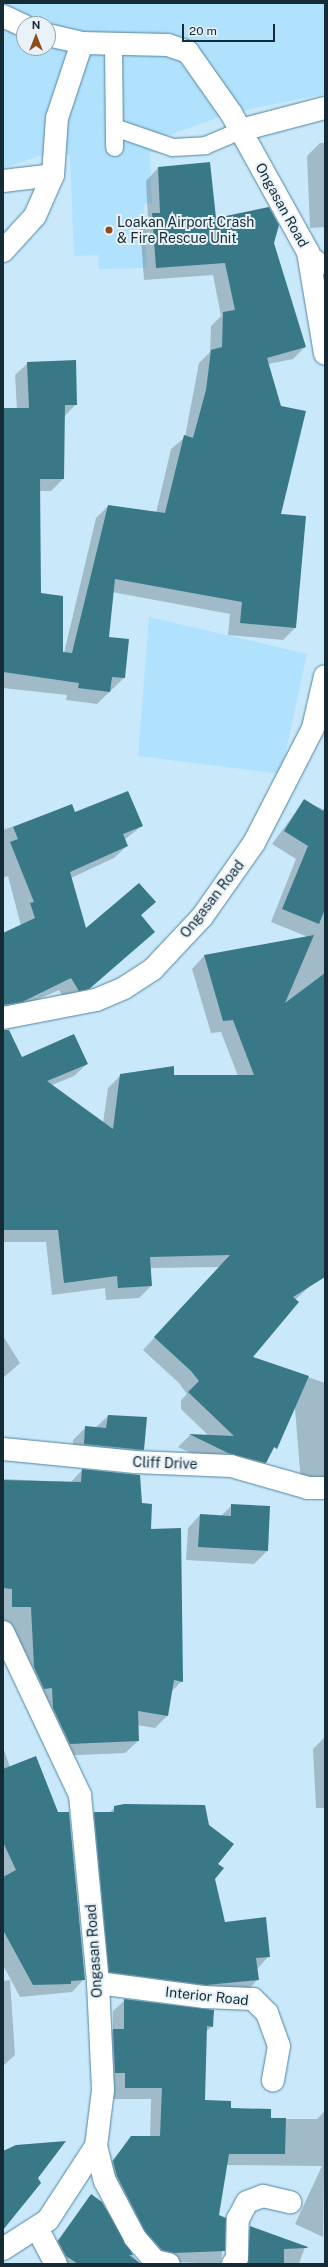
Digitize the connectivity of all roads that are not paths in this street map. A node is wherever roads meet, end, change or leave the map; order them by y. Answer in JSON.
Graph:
{"nodes":[{"id":1,"x":3,"y":16,"type":"edge"},
{"id":2,"x":16,"y":22,"type":"edge"},
{"id":3,"x":56,"y":37,"type":"edge"},
{"id":4,"x":82,"y":43,"type":"junction"},
{"id":5,"x":114,"y":45,"type":"junction"},
{"id":6,"x":325,"y":108,"type":"edge"},
{"id":7,"x":114,"y":127,"type":"junction"},
{"id":8,"x":241,"y":130,"type":"junction"},
{"id":9,"x":114,"y":147,"type":"dead end"},
{"id":10,"x":53,"y":174,"type":"junction"},
{"id":11,"x":3,"y":181,"type":"edge"},
{"id":12,"x":3,"y":251,"type":"edge"},
{"id":13,"x":308,"y":252,"type":"junction"},
{"id":14,"x":325,"y":266,"type":"edge"},
{"id":15,"x":325,"y":354,"type":"edge"},
{"id":16,"x":325,"y":676,"type":"edge"},
{"id":17,"x":3,"y":1018,"type":"edge"},
{"id":18,"x":3,"y":1449,"type":"edge"},
{"id":19,"x":325,"y":1488,"type":"edge"},
{"id":20,"x":3,"y":1632,"type":"edge"},
{"id":21,"x":98,"y":1983,"type":"junction"},
{"id":22,"x":274,"y":2080,"type":"dead end"},
{"id":23,"x":96,"y":2146,"type":"junction"},
{"id":24,"x":290,"y":2202,"type":"dead end"},
{"id":25,"x":37,"y":2228,"type":"junction"},
{"id":26,"x":3,"y":2249,"type":"edge"},
{"id":27,"x":56,"y":2264,"type":"edge"},
{"id":28,"x":169,"y":2264,"type":"edge"},
{"id":29,"x":233,"y":2264,"type":"edge"}],
"edges":[{"from":1,"to":2,"type":"street"},
{"from":3,"to":4,"type":"street","name":"Ongasan Road"},
{"from":4,"to":5,"type":"street","name":"Ongasan Road"},
{"from":4,"to":10,"type":"street"},
{"from":5,"to":7,"type":"lane"},
{"from":5,"to":8,"type":"street","name":"Ongasan Road"},
{"from":6,"to":8,"type":"street"},
{"from":7,"to":8,"type":"lane"},
{"from":7,"to":9,"type":"lane"},
{"from":8,"to":13,"type":"street","name":"Ongasan Road"},
{"from":10,"to":11,"type":"street"},
{"from":10,"to":12,"type":"street"},
{"from":13,"to":14,"type":"lane"},
{"from":13,"to":15,"type":"street","name":"Ongasan Road"},
{"from":16,"to":17,"type":"street","name":"Ongasan Road"},
{"from":18,"to":19,"type":"street","name":"Cliff Drive"},
{"from":20,"to":21,"type":"street","name":"Ongasan Road"},
{"from":21,"to":22,"type":"street","name":"Interior Road"},
{"from":21,"to":23,"type":"street","name":"Ongasan Road"},
{"from":23,"to":25,"type":"street","name":"Ongasan Road"},
{"from":23,"to":28,"type":"street"},
{"from":24,"to":29,"type":"street"},
{"from":25,"to":26,"type":"street","name":"Ongasan Road"},
{"from":25,"to":27,"type":"street"}]}
